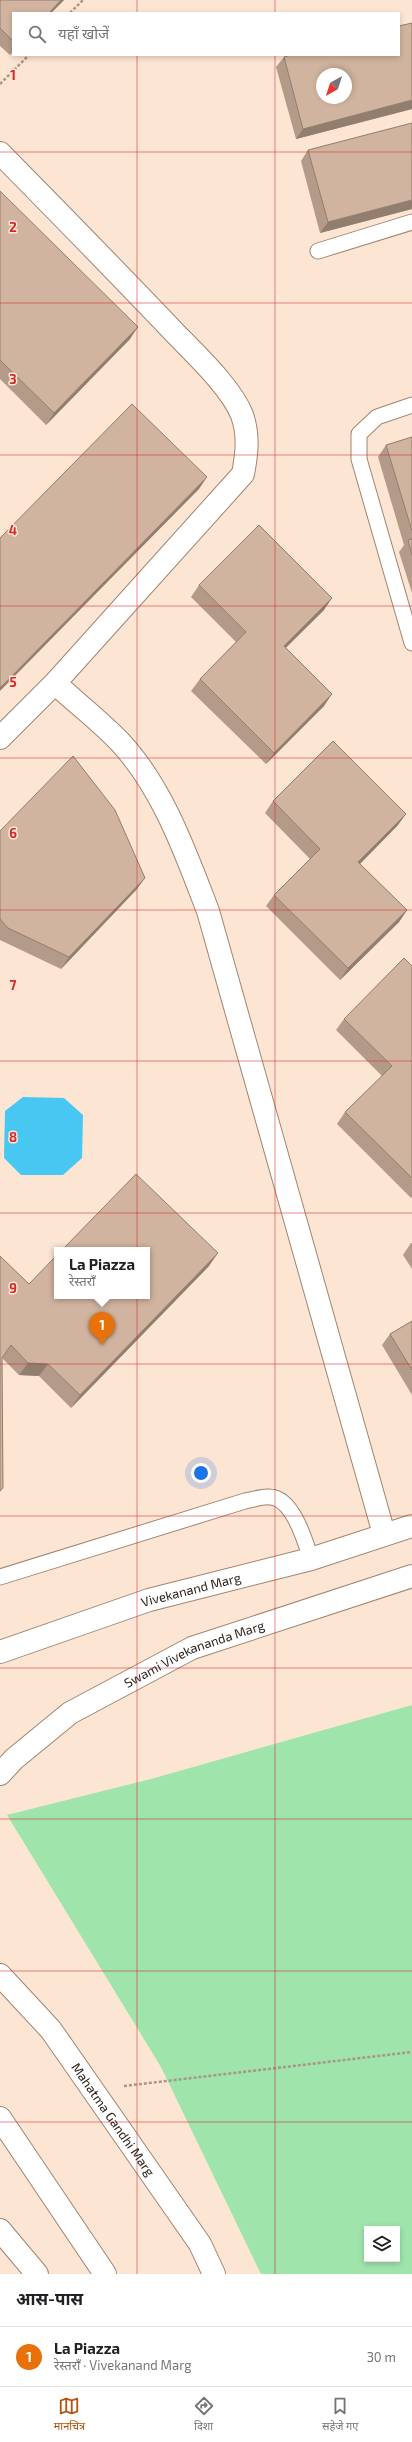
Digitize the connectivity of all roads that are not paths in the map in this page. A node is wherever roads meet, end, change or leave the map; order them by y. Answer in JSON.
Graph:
{"nodes":[{"id":1,"x":0,"y":153,"type":"edge"},
{"id":2,"x":412,"y":222,"type":"edge"},
{"id":3,"x":318,"y":252,"type":"dead end"},
{"id":4,"x":412,"y":405,"type":"edge"},
{"id":5,"x":412,"y":644,"type":"edge"},
{"id":6,"x":55,"y":683,"type":"junction"},
{"id":7,"x":0,"y":738,"type":"edge"},
{"id":8,"x":412,"y":1526,"type":"edge"},
{"id":9,"x":384,"y":1534,"type":"junction"},
{"id":10,"x":311,"y":1559,"type":"junction"},
{"id":11,"x":412,"y":1576,"type":"edge"},
{"id":12,"x":0,"y":1577,"type":"edge"},
{"id":13,"x":0,"y":1652,"type":"edge"},
{"id":14,"x":4,"y":1765,"type":"edge"},
{"id":15,"x":0,"y":1975,"type":"edge"},
{"id":16,"x":0,"y":2118,"type":"edge"},
{"id":17,"x":0,"y":2230,"type":"edge"},
{"id":18,"x":37,"y":2274,"type":"edge"},
{"id":19,"x":105,"y":2274,"type":"edge"},
{"id":20,"x":214,"y":2274,"type":"edge"}],
"edges":[{"from":1,"to":6,"type":"street"},
{"from":2,"to":3,"type":"lane"},
{"from":4,"to":5,"type":"lane"},
{"from":6,"to":7,"type":"street"},
{"from":6,"to":9,"type":"street"},
{"from":8,"to":9,"type":"street"},
{"from":9,"to":10,"type":"street","name":"Vivekanand Marg"},
{"from":10,"to":12,"type":"lane"},
{"from":10,"to":13,"type":"street","name":"Vivekanand Marg"},
{"from":11,"to":14,"type":"street","name":"Swami Vivekananda Marg"},
{"from":15,"to":20,"type":"street","name":"Mahatma Gandhi Marg"},
{"from":16,"to":19,"type":"street"},
{"from":17,"to":18,"type":"street"}]}
